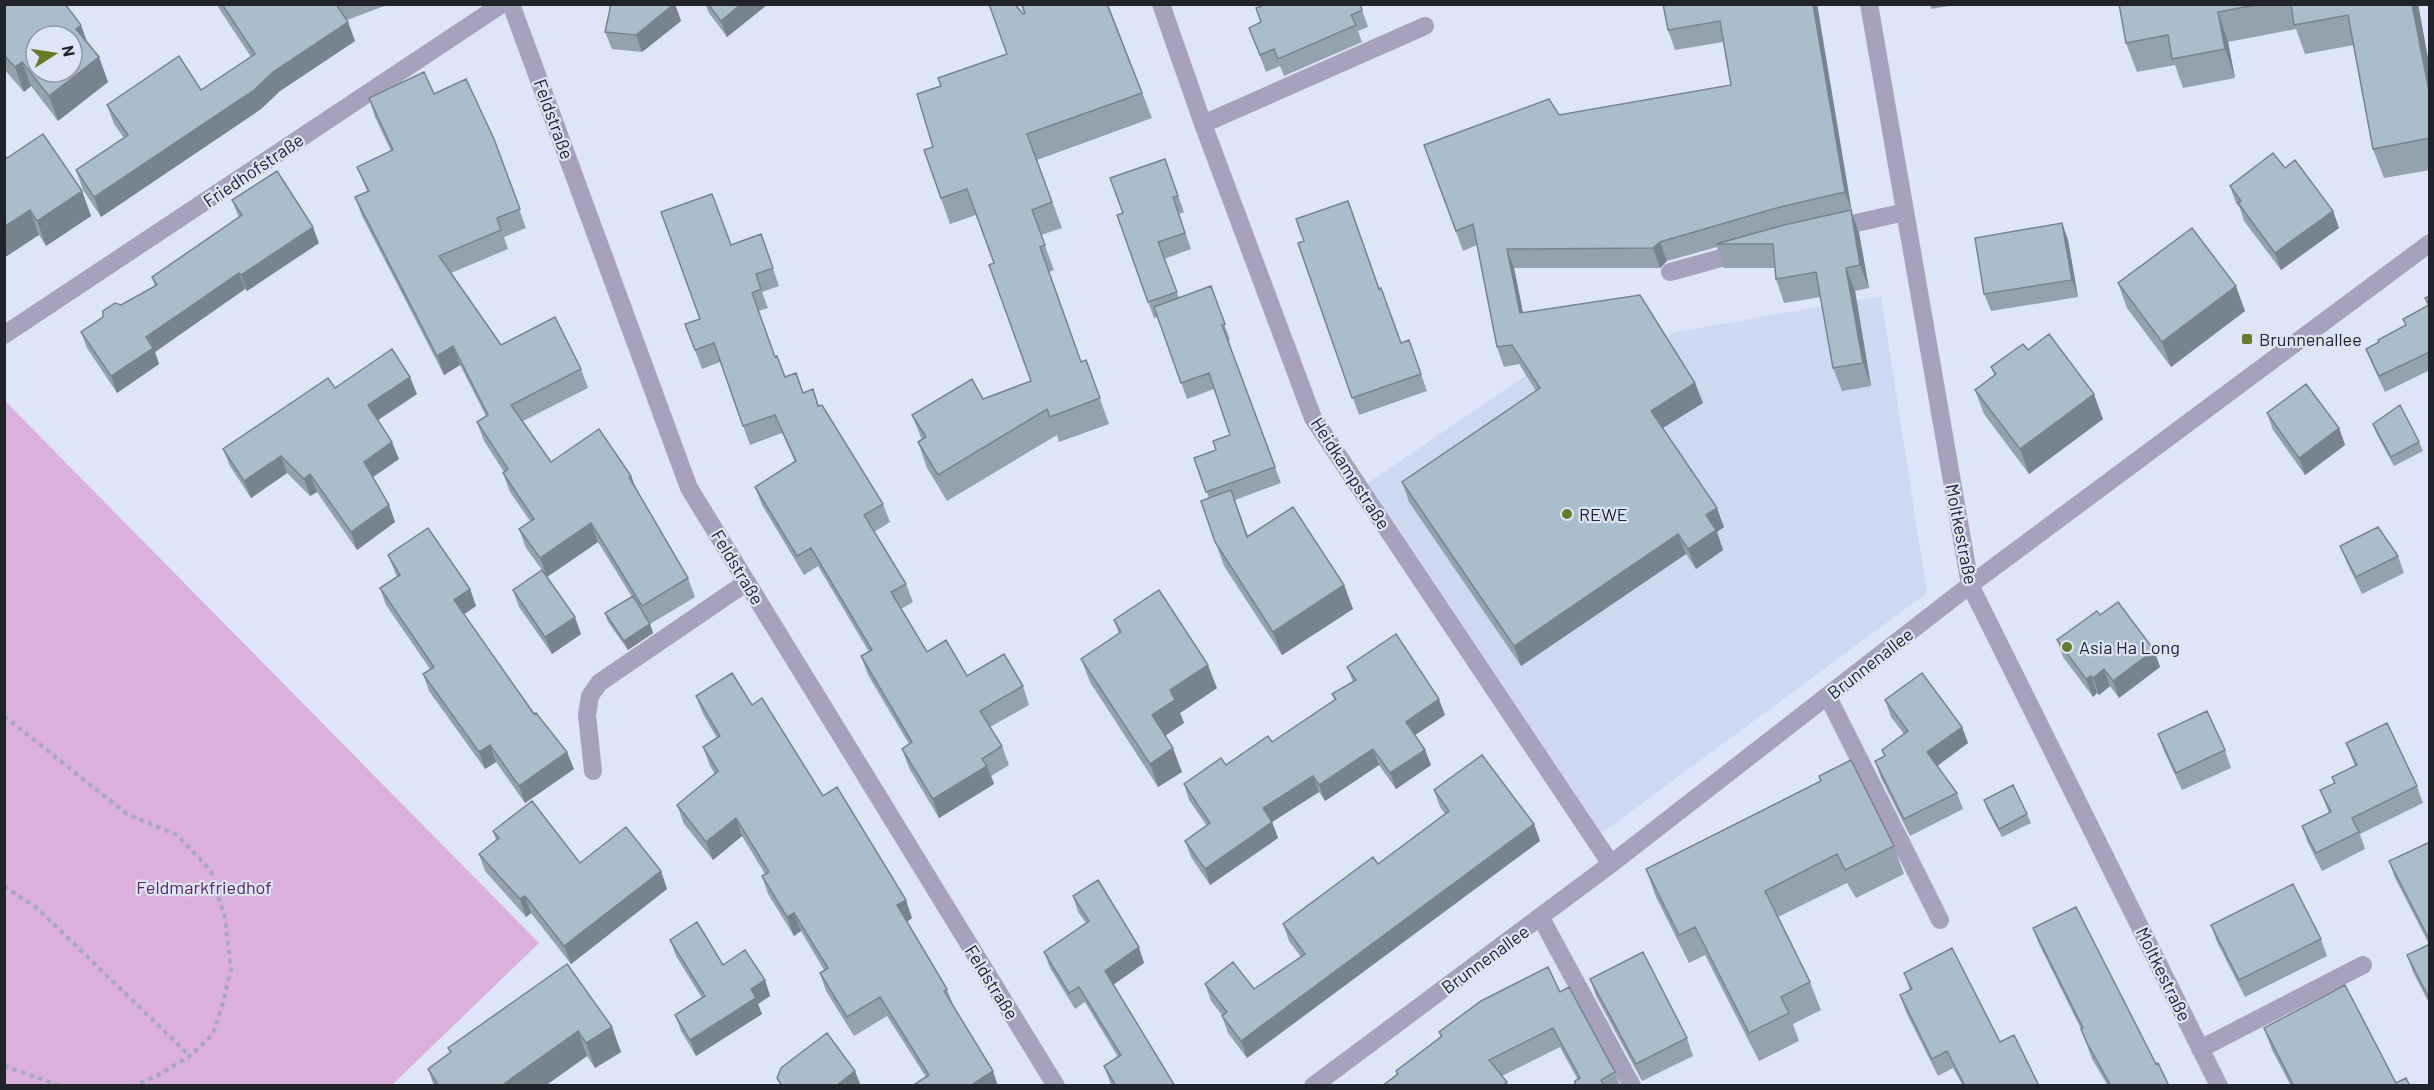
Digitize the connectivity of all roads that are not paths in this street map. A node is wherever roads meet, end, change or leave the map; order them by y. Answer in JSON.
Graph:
{"nodes":[{"id":1,"x":502,"y":4,"type":"edge"},
{"id":2,"x":512,"y":4,"type":"edge"},
{"id":3,"x":1161,"y":4,"type":"edge"},
{"id":4,"x":1869,"y":4,"type":"edge"},
{"id":5,"x":1425,"y":26,"type":"dead end"},
{"id":6,"x":1203,"y":124,"type":"junction"},
{"id":7,"x":1905,"y":212,"type":"junction"},
{"id":8,"x":1813,"y":232,"type":"edge"},
{"id":9,"x":2430,"y":243,"type":"edge"},
{"id":10,"x":1762,"y":246,"type":"edge"},
{"id":11,"x":1670,"y":272,"type":"dead end"},
{"id":12,"x":4,"y":335,"type":"edge"},
{"id":13,"x":747,"y":582,"type":"junction"},
{"id":14,"x":1970,"y":585,"type":"junction"},
{"id":15,"x":1828,"y":697,"type":"junction"},
{"id":16,"x":594,"y":771,"type":"dead end"},
{"id":17,"x":1611,"y":864,"type":"junction"},
{"id":18,"x":1541,"y":918,"type":"junction"},
{"id":19,"x":1941,"y":920,"type":"dead end"},
{"id":20,"x":2363,"y":965,"type":"dead end"},
{"id":21,"x":2200,"y":1048,"type":"junction"},
{"id":22,"x":1056,"y":1086,"type":"edge"},
{"id":23,"x":1313,"y":1086,"type":"edge"},
{"id":24,"x":1632,"y":1086,"type":"edge"},
{"id":25,"x":2219,"y":1086,"type":"edge"}],
"edges":[{"from":1,"to":12,"type":"street","name":"Friedhofstraße"},
{"from":2,"to":13,"type":"street","name":"Feldstraße"},
{"from":3,"to":6,"type":"street","name":"Heidkampstraße"},
{"from":4,"to":7,"type":"street","name":"Moltkestraße"},
{"from":5,"to":6,"type":"street"},
{"from":6,"to":17,"type":"street","name":"Heidkampstraße"},
{"from":7,"to":8,"type":"street"},
{"from":7,"to":14,"type":"street","name":"Moltkestraße"},
{"from":9,"to":14,"type":"street","name":"Brunnenallee"},
{"from":10,"to":11,"type":"street"},
{"from":13,"to":16,"type":"street"},
{"from":13,"to":22,"type":"street","name":"Feldstraße"},
{"from":14,"to":15,"type":"street","name":"Brunnenallee"},
{"from":14,"to":21,"type":"street","name":"Moltkestraße"},
{"from":15,"to":17,"type":"street","name":"Brunnenallee"},
{"from":15,"to":19,"type":"street"},
{"from":17,"to":18,"type":"street","name":"Brunnenallee"},
{"from":18,"to":23,"type":"street","name":"Brunnenallee"},
{"from":18,"to":24,"type":"street"},
{"from":20,"to":21,"type":"street"},
{"from":21,"to":25,"type":"street","name":"Moltkestraße"}]}
